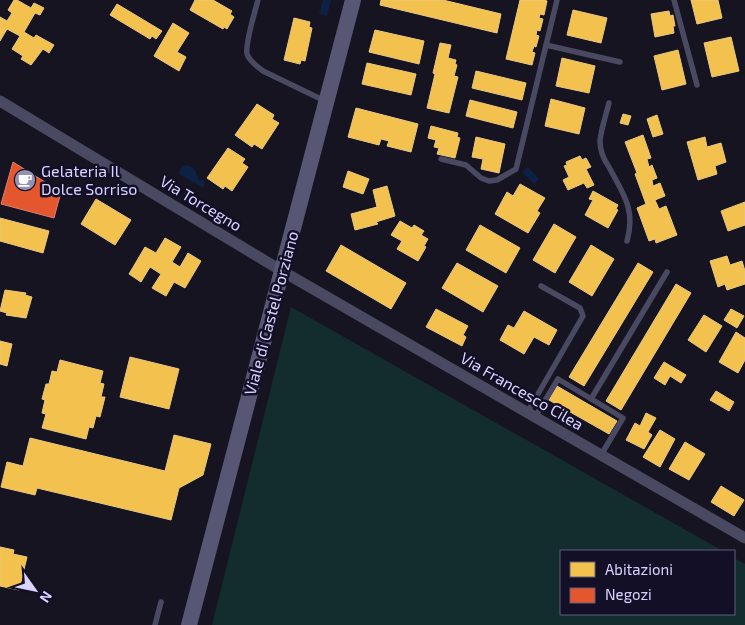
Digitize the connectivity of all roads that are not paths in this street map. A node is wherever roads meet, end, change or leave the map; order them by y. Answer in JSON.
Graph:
{"nodes":[{"id":1,"x":258,"y":0,"type":"edge"},
{"id":2,"x":353,"y":0,"type":"edge"},
{"id":3,"x":557,"y":0,"type":"edge"},
{"id":4,"x":674,"y":0,"type":"edge"},
{"id":5,"x":546,"y":44,"type":"junction"},
{"id":6,"x":620,"y":62,"type":"dead end"},
{"id":7,"x":698,"y":85,"type":"dead end"},
{"id":8,"x":0,"y":102,"type":"edge"},
{"id":9,"x":326,"y":102,"type":"junction"},
{"id":10,"x":609,"y":103,"type":"dead end"},
{"id":11,"x":441,"y":159,"type":"dead end"},
{"id":12,"x":627,"y":241,"type":"dead end"},
{"id":13,"x":282,"y":271,"type":"junction"},
{"id":14,"x":667,"y":272,"type":"dead end"},
{"id":15,"x":541,"y":286,"type":"dead end"},
{"id":16,"x":591,"y":399,"type":"junction"},
{"id":17,"x":531,"y":415,"type":"junction"},
{"id":18,"x":601,"y":455,"type":"junction"},
{"id":19,"x":745,"y":538,"type":"edge"},
{"id":20,"x":161,"y":602,"type":"dead end"},
{"id":21,"x":155,"y":625,"type":"edge"},
{"id":22,"x":189,"y":625,"type":"edge"}],
"edges":[{"from":1,"to":9,"type":"lane"},
{"from":2,"to":9,"type":"street","name":"Viale di Castel Porziano"},
{"from":3,"to":5,"type":"lane"},
{"from":4,"to":7,"type":"lane"},
{"from":5,"to":6,"type":"lane"},
{"from":5,"to":11,"type":"lane"},
{"from":8,"to":13,"type":"street","name":"Via Torcegno"},
{"from":9,"to":13,"type":"street","name":"Viale di Castel Porziano"},
{"from":10,"to":12,"type":"lane"},
{"from":13,"to":17,"type":"street","name":"Via Francesco Cilea"},
{"from":13,"to":22,"type":"street","name":"Viale di Castel Porziano"},
{"from":14,"to":16,"type":"lane"},
{"from":15,"to":17,"type":"lane"},
{"from":16,"to":17,"type":"lane"},
{"from":16,"to":18,"type":"lane"},
{"from":17,"to":18,"type":"street","name":"Via Francesco Cilea"},
{"from":18,"to":19,"type":"street","name":"Via Francesco Cilea"},
{"from":20,"to":21,"type":"lane"}]}
